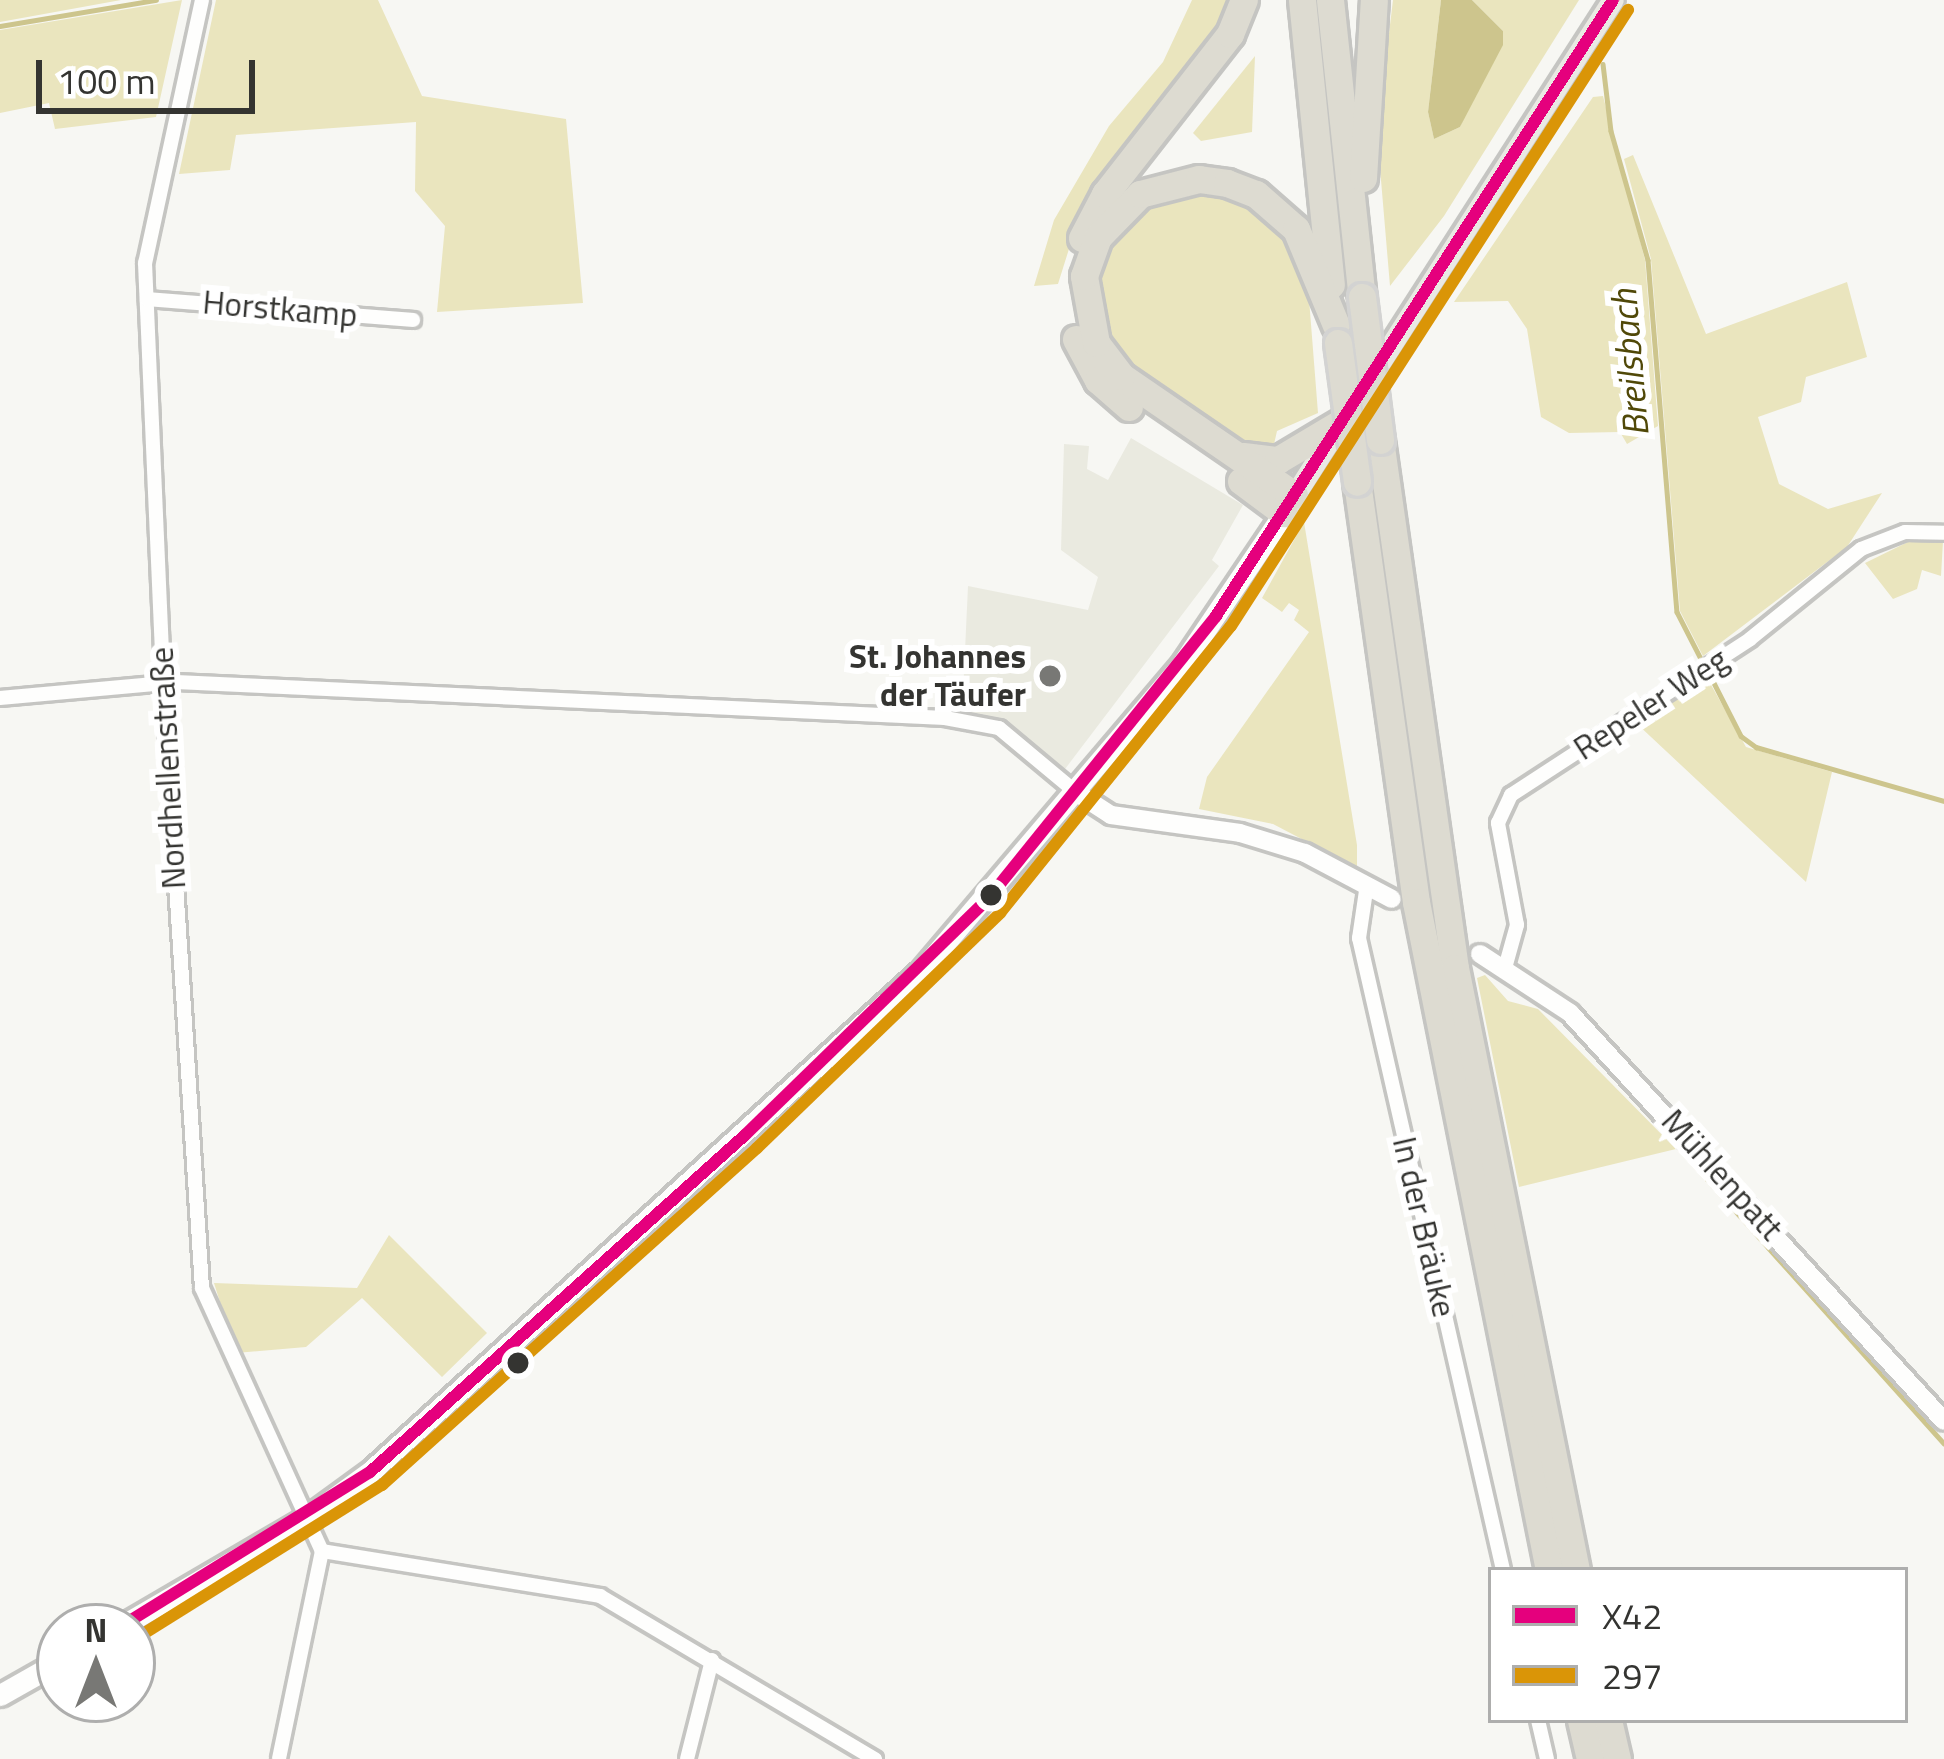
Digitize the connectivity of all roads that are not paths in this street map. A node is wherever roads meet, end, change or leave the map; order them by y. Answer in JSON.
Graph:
{"nodes":[{"id":1,"x":202,"y":0,"type":"edge"},
{"id":2,"x":1244,"y":0,"type":"edge"},
{"id":3,"x":1302,"y":0,"type":"edge"},
{"id":4,"x":1330,"y":0,"type":"edge"},
{"id":5,"x":1374,"y":0,"type":"edge"},
{"id":6,"x":1613,"y":0,"type":"edge"},
{"id":7,"x":1360,"y":288,"type":"junction"},
{"id":8,"x":147,"y":299,"type":"junction"},
{"id":9,"x":413,"y":320,"type":"dead end"},
{"id":10,"x":1337,"y":334,"type":"junction"},
{"id":11,"x":1342,"y":422,"type":"junction"},
{"id":12,"x":1216,"y":444,"type":"junction"},
{"id":13,"x":1289,"y":504,"type":"junction"},
{"id":14,"x":1944,"y":533,"type":"edge"},
{"id":15,"x":163,"y":682,"type":"junction"},
{"id":16,"x":0,"y":698,"type":"edge"},
{"id":17,"x":1078,"y":793,"type":"junction"},
{"id":18,"x":1367,"y":884,"type":"junction"},
{"id":19,"x":1392,"y":899,"type":"dead end"},
{"id":20,"x":1480,"y":954,"type":"dead end"},
{"id":21,"x":1505,"y":968,"type":"junction"},
{"id":22,"x":1944,"y":1421,"type":"edge"},
{"id":23,"x":308,"y":1517,"type":"junction"},
{"id":24,"x":322,"y":1551,"type":"junction"},
{"id":25,"x":1502,"y":1567,"type":"edge"},
{"id":26,"x":1548,"y":1567,"type":"edge"},
{"id":27,"x":1575,"y":1567,"type":"edge"},
{"id":28,"x":156,"y":1606,"type":"edge"},
{"id":29,"x":712,"y":1660,"type":"junction"},
{"id":30,"x":36,"y":1675,"type":"edge"},
{"id":31,"x":0,"y":1695,"type":"edge"},
{"id":32,"x":1539,"y":1723,"type":"edge"},
{"id":33,"x":1582,"y":1723,"type":"edge"},
{"id":34,"x":1609,"y":1723,"type":"edge"},
{"id":35,"x":279,"y":1759,"type":"edge"},
{"id":36,"x":687,"y":1759,"type":"edge"},
{"id":37,"x":875,"y":1759,"type":"edge"},
{"id":38,"x":1547,"y":1759,"type":"edge"},
{"id":39,"x":1590,"y":1759,"type":"edge"},
{"id":40,"x":1617,"y":1759,"type":"edge"}],
"edges":[{"from":1,"to":8,"type":"street","name":"Nordhellenstraße"},
{"from":2,"to":13,"type":"highway"},
{"from":3,"to":10,"type":"highway"},
{"from":4,"to":7,"type":"highway"},
{"from":5,"to":7,"type":"highway"},
{"from":6,"to":11,"type":"main road"},
{"from":7,"to":27,"type":"highway","bridge":true},
{"from":8,"to":9,"type":"street","name":"Horstkamp"},
{"from":8,"to":15,"type":"street","name":"Nordhellenstraße"},
{"from":10,"to":12,"type":"highway"},
{"from":10,"to":26,"type":"highway","bridge":true},
{"from":11,"to":12,"type":"highway"},
{"from":11,"to":13,"type":"main road"},
{"from":12,"to":13,"type":"highway"},
{"from":13,"to":17,"type":"main road"},
{"from":14,"to":21,"type":"street","name":"Repeler Weg"},
{"from":15,"to":16,"type":"street"},
{"from":15,"to":17,"type":"street"},
{"from":15,"to":23,"type":"street","name":"Nordhellenstraße"},
{"from":17,"to":18,"type":"street"},
{"from":17,"to":23,"type":"main road"},
{"from":18,"to":19,"type":"street"},
{"from":18,"to":25,"type":"street","name":"In der Bräuke"},
{"from":20,"to":21,"type":"street","name":"Mühlenpatt"},
{"from":21,"to":22,"type":"street","name":"Mühlenpatt"},
{"from":23,"to":24,"type":"street","name":"Nordhellenstraße"},
{"from":23,"to":28,"type":"main road"},
{"from":24,"to":29,"type":"street"},
{"from":24,"to":35,"type":"street"},
{"from":29,"to":36,"type":"street"},
{"from":29,"to":37,"type":"street"},
{"from":30,"to":31,"type":"main road"},
{"from":32,"to":38,"type":"street"},
{"from":33,"to":39,"type":"highway"},
{"from":34,"to":40,"type":"highway"}]}
